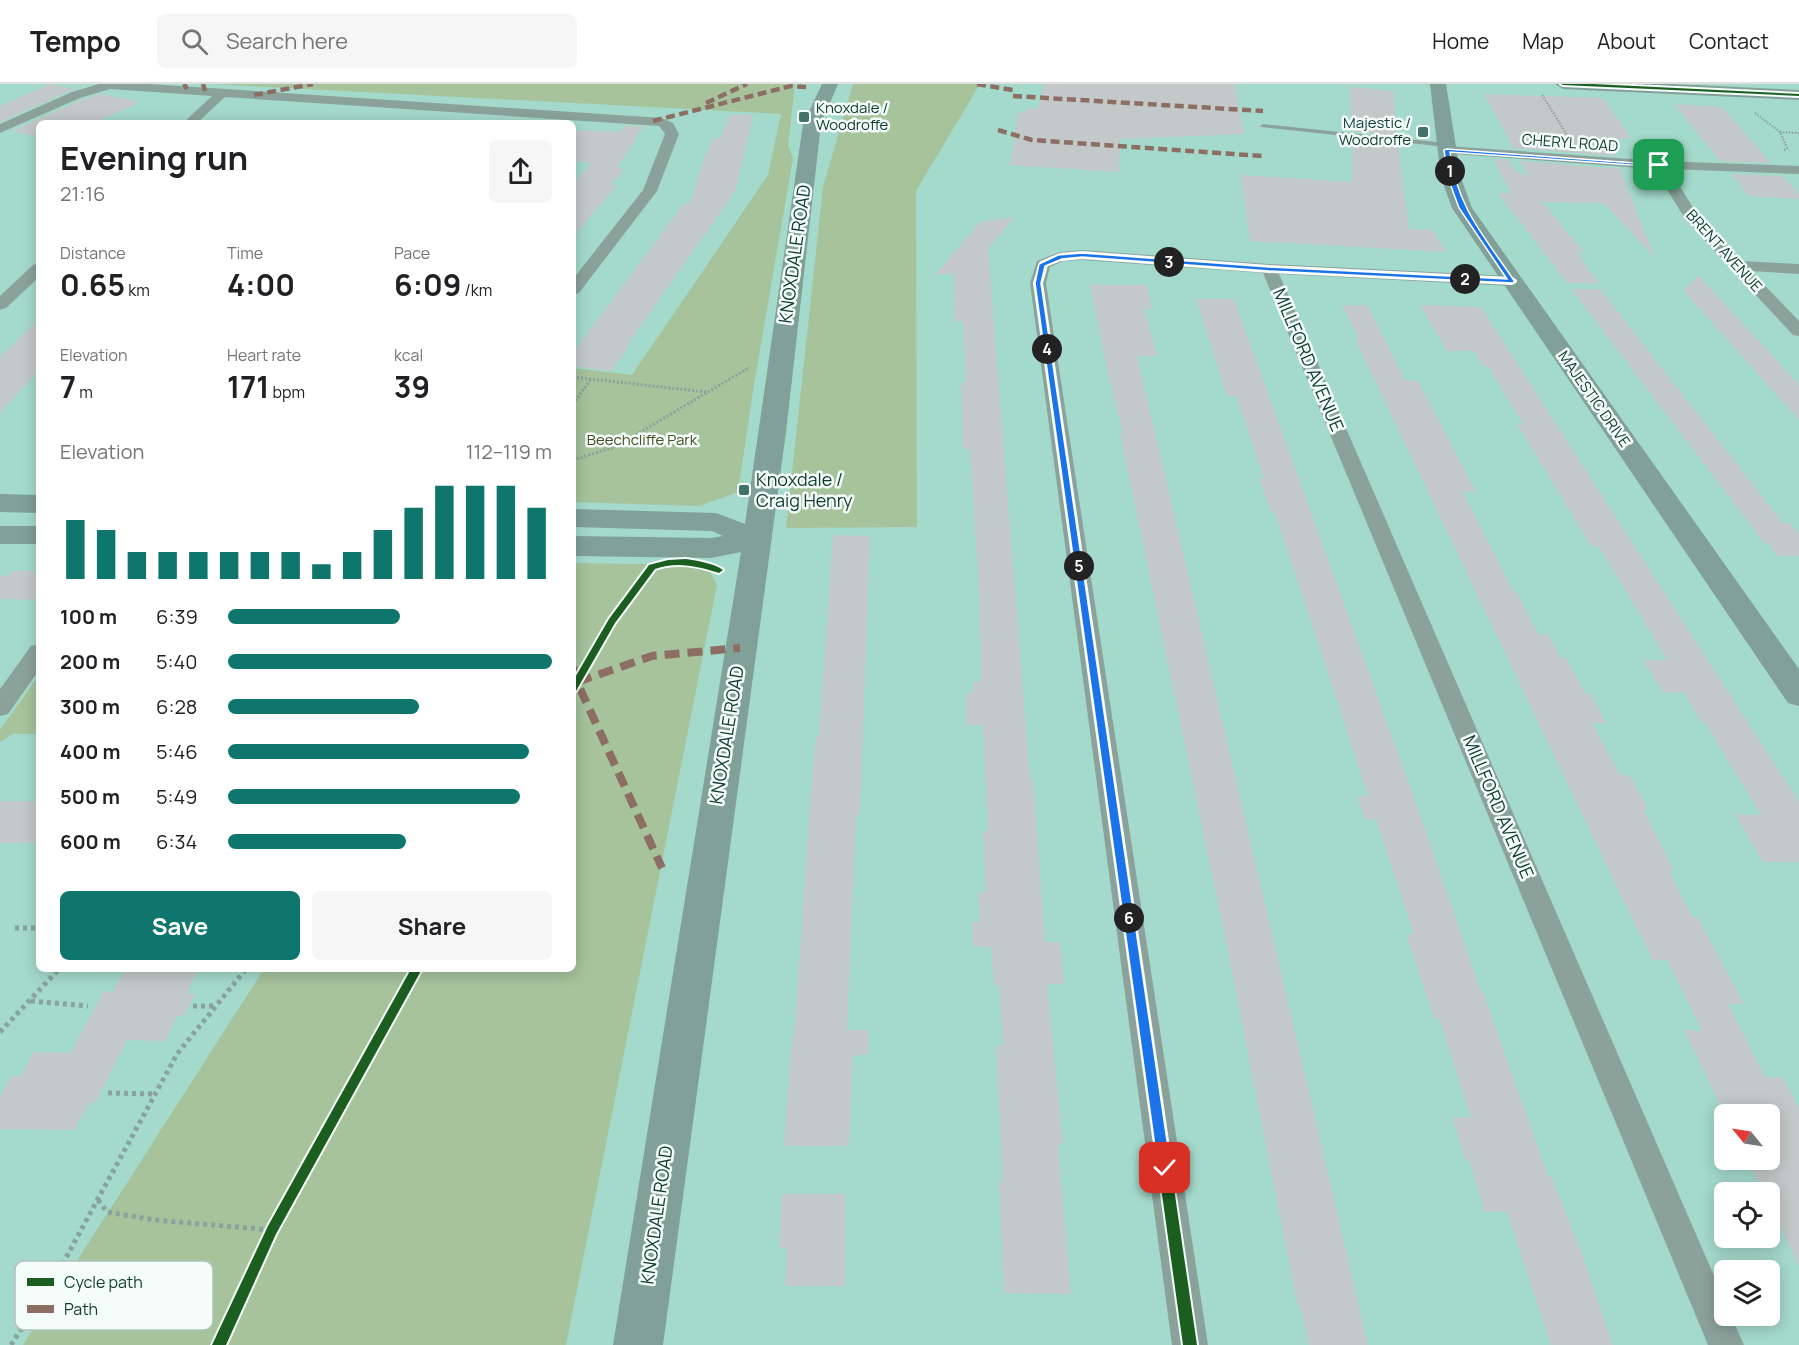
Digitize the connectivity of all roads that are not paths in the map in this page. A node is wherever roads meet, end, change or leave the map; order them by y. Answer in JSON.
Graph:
{"nodes":[{"id":1,"x":808,"y":84,"type":"edge"},
{"id":2,"x":830,"y":84,"type":"edge"},
{"id":3,"x":1438,"y":84,"type":"edge"},
{"id":4,"x":1563,"y":84,"type":"edge"},
{"id":5,"x":1636,"y":86,"type":"edge"},
{"id":6,"x":222,"y":93,"type":"junction"},
{"id":7,"x":1799,"y":95,"type":"edge"},
{"id":8,"x":192,"y":120,"type":"edge"},
{"id":9,"x":812,"y":124,"type":"junction"},
{"id":10,"x":1263,"y":126,"type":"dead end"},
{"id":11,"x":0,"y":129,"type":"edge"},
{"id":12,"x":1446,"y":147,"type":"junction"},
{"id":13,"x":1659,"y":165,"type":"junction"},
{"id":14,"x":1799,"y":170,"type":"edge"},
{"id":15,"x":1736,"y":265,"type":"junction"},
{"id":16,"x":1269,"y":269,"type":"junction"},
{"id":17,"x":1799,"y":269,"type":"edge"},
{"id":18,"x":36,"y":271,"type":"edge"},
{"id":19,"x":1512,"y":282,"type":"junction"},
{"id":20,"x":576,"y":286,"type":"edge"},
{"id":21,"x":0,"y":305,"type":"edge"},
{"id":22,"x":1799,"y":331,"type":"edge"},
{"id":23,"x":0,"y":503,"type":"edge"},
{"id":24,"x":36,"y":504,"type":"edge"},
{"id":25,"x":576,"y":518,"type":"edge"},
{"id":26,"x":0,"y":535,"type":"edge"},
{"id":27,"x":36,"y":535,"type":"edge"},
{"id":28,"x":756,"y":538,"type":"junction"},
{"id":29,"x":576,"y":546,"type":"edge"},
{"id":30,"x":36,"y":656,"type":"edge"},
{"id":31,"x":1799,"y":694,"type":"edge"},
{"id":32,"x":0,"y":707,"type":"edge"},
{"id":33,"x":638,"y":1345,"type":"edge"},
{"id":34,"x":1190,"y":1345,"type":"edge"},
{"id":35,"x":1726,"y":1345,"type":"edge"}],
"edges":[{"from":1,"to":9,"type":"street","name":"KNOXDALE ROAD"},
{"from":2,"to":9,"type":"street","name":"KNOXDALE ROAD"},
{"from":3,"to":12,"type":"street","name":"MAJESTIC DRIVE"},
{"from":4,"to":5,"type":"street"},
{"from":5,"to":7,"type":"street"},
{"from":6,"to":8,"type":"street"},
{"from":6,"to":11,"type":"street"},
{"from":6,"to":20,"type":"street"},
{"from":9,"to":28,"type":"street","name":"KNOXDALE ROAD"},
{"from":10,"to":12,"type":"lane"},
{"from":12,"to":13,"type":"street","name":"CHERYL ROAD"},
{"from":12,"to":19,"type":"street","name":"MAJESTIC DRIVE"},
{"from":13,"to":14,"type":"street","name":"CHERYL ROAD"},
{"from":13,"to":15,"type":"street","name":"BRENT AVENUE"},
{"from":15,"to":17,"type":"street"},
{"from":15,"to":22,"type":"street","name":"BRENT AVENUE"},
{"from":16,"to":19,"type":"street"},
{"from":16,"to":34,"type":"street"},
{"from":16,"to":35,"type":"street","name":"MILLFORD AVENUE"},
{"from":18,"to":21,"type":"street"},
{"from":19,"to":31,"type":"street","name":"MAJESTIC DRIVE"},
{"from":23,"to":24,"type":"street"},
{"from":25,"to":28,"type":"street"},
{"from":26,"to":27,"type":"street"},
{"from":28,"to":29,"type":"street"},
{"from":28,"to":33,"type":"street","name":"KNOXDALE ROAD"},
{"from":30,"to":32,"type":"street"}]}
